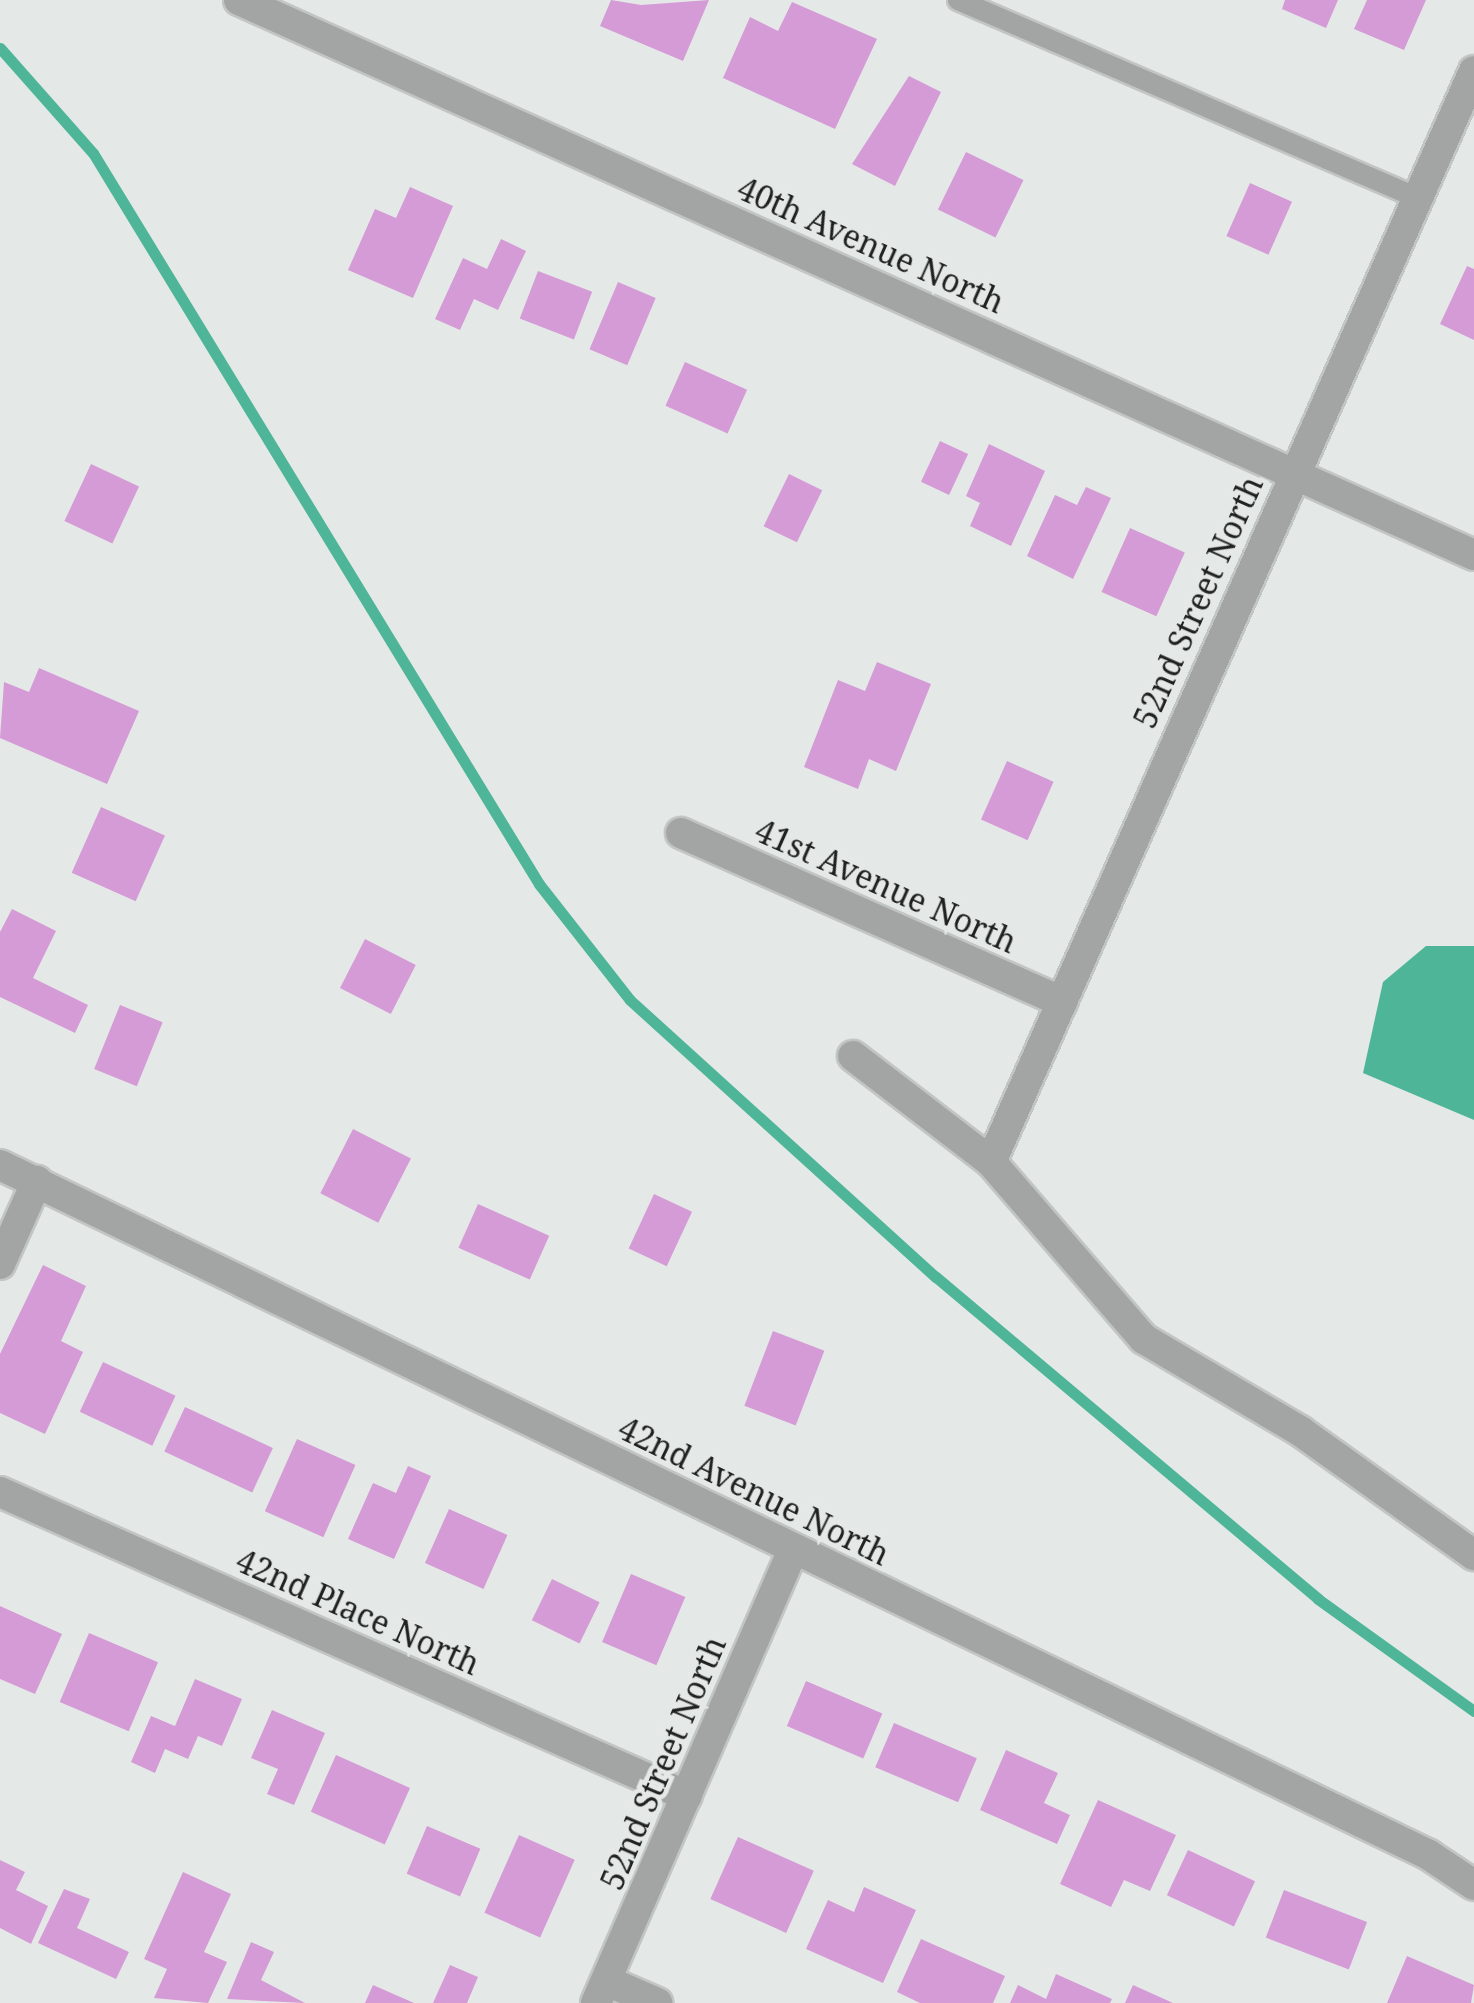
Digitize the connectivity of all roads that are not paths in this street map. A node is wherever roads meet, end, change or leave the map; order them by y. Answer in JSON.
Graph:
{"nodes":[{"id":1,"x":239,"y":0,"type":"edge"},
{"id":2,"x":958,"y":0,"type":"edge"},
{"id":3,"x":1474,"y":71,"type":"edge"},
{"id":4,"x":1417,"y":198,"type":"junction"},
{"id":5,"x":1293,"y":472,"type":"junction"},
{"id":6,"x":1474,"y":554,"type":"edge"},
{"id":7,"x":681,"y":834,"type":"dead end"},
{"id":8,"x":1062,"y":1002,"type":"junction"},
{"id":9,"x":853,"y":1056,"type":"dead end"},
{"id":10,"x":991,"y":1162,"type":"junction"},
{"id":11,"x":0,"y":1165,"type":"edge"},
{"id":12,"x":37,"y":1182,"type":"junction"},
{"id":13,"x":0,"y":1264,"type":"edge"},
{"id":14,"x":0,"y":1492,"type":"edge"},
{"id":15,"x":793,"y":1550,"type":"junction"},
{"id":16,"x":1474,"y":1555,"type":"edge"},
{"id":17,"x":687,"y":1796,"type":"junction"},
{"id":18,"x":1474,"y":1886,"type":"edge"},
{"id":19,"x":602,"y":1992,"type":"edge"},
{"id":20,"x":657,"y":2003,"type":"edge"}],
"edges":[{"from":1,"to":5,"type":"street","name":"40th Avenue North"},
{"from":2,"to":4,"type":"lane"},
{"from":3,"to":4,"type":"street","name":"52nd Street North"},
{"from":4,"to":5,"type":"street","name":"52nd Street North"},
{"from":5,"to":6,"type":"street","name":"40th Avenue North"},
{"from":5,"to":8,"type":"street","name":"52nd Street North"},
{"from":7,"to":8,"type":"street","name":"41st Avenue North"},
{"from":8,"to":10,"type":"street","name":"52nd Street North"},
{"from":9,"to":10,"type":"street"},
{"from":10,"to":16,"type":"street"},
{"from":11,"to":12,"type":"street","name":"42nd Avenue North"},
{"from":12,"to":13,"type":"street"},
{"from":12,"to":15,"type":"street","name":"42nd Avenue North"},
{"from":14,"to":17,"type":"street","name":"42nd Place North"},
{"from":15,"to":17,"type":"street","name":"52nd Street North"},
{"from":15,"to":18,"type":"street","name":"42nd Avenue North"},
{"from":17,"to":19,"type":"street","name":"52nd Street North"},
{"from":19,"to":20,"type":"street"}]}
